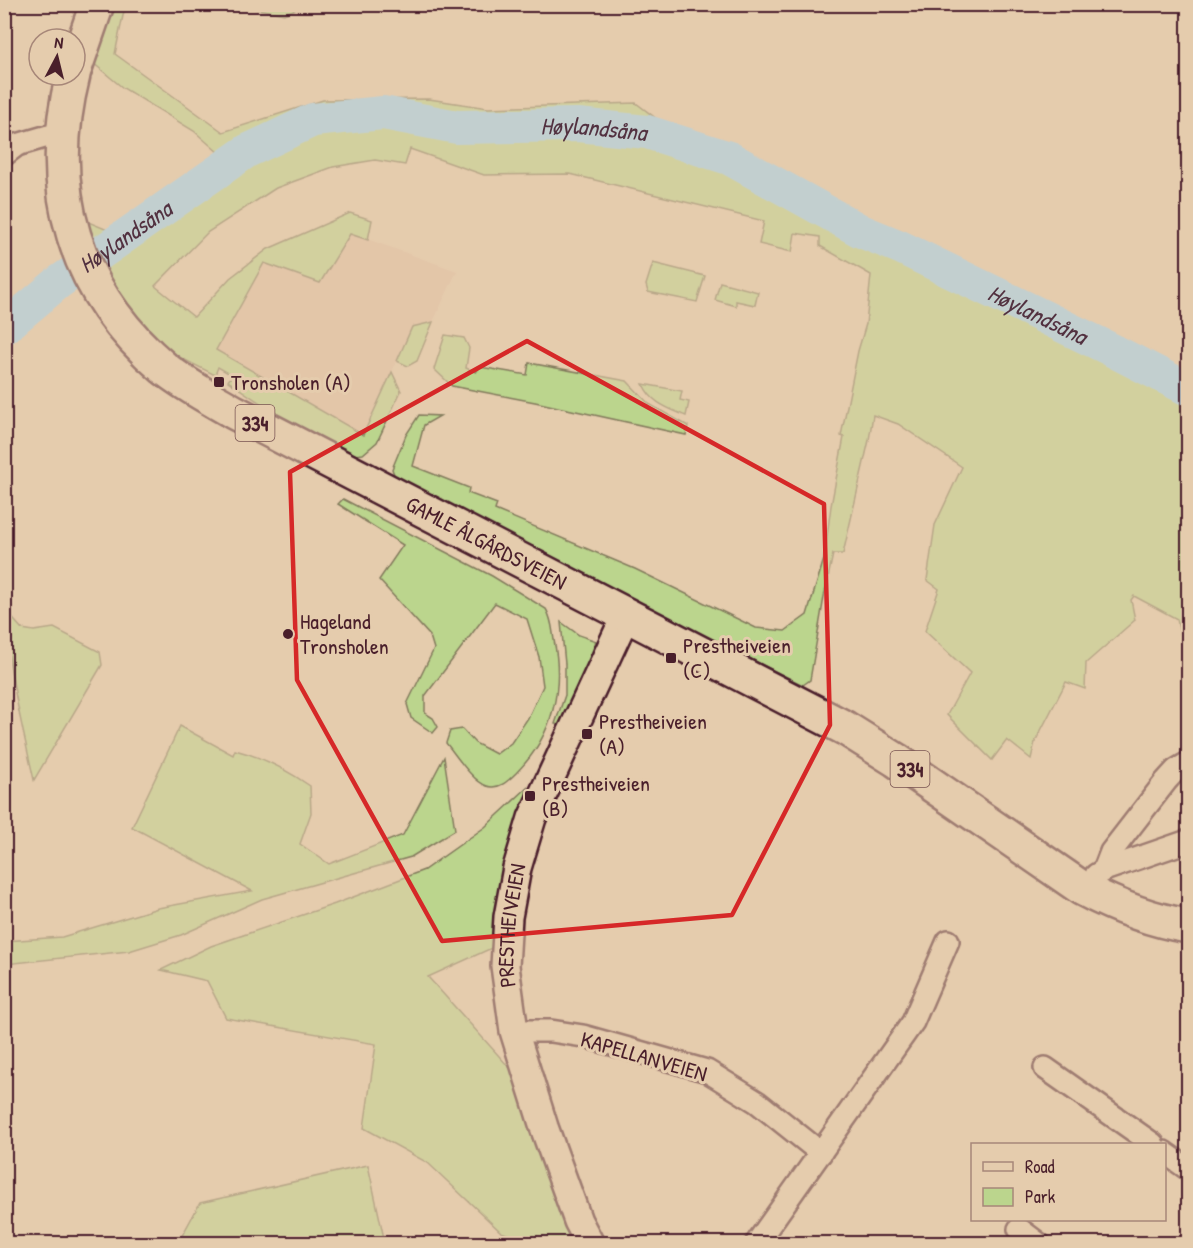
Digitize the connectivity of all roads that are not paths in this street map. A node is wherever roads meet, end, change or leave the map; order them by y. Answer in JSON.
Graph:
{"nodes":[{"id":1,"x":97,"y":4,"type":"edge"},
{"id":2,"x":87,"y":33,"type":"edge"},
{"id":3,"x":71,"y":87,"type":"edge"},
{"id":4,"x":63,"y":136,"type":"junction"},
{"id":5,"x":9,"y":146,"type":"edge"},
{"id":6,"x":626,"y":615,"type":"junction"},
{"id":7,"x":1188,"y":763,"type":"edge"},
{"id":8,"x":1188,"y":841,"type":"edge"},
{"id":9,"x":1094,"y":879,"type":"junction"},
{"id":10,"x":1188,"y":926,"type":"edge"},
{"id":11,"x":948,"y":941,"type":"dead end"},
{"id":12,"x":514,"y":1030,"type":"junction"},
{"id":13,"x":1045,"y":1068,"type":"dead end"},
{"id":14,"x":1152,"y":1143,"type":"edge"},
{"id":15,"x":821,"y":1153,"type":"junction"},
{"id":16,"x":1166,"y":1153,"type":"edge"},
{"id":17,"x":1188,"y":1169,"type":"edge"},
{"id":18,"x":1019,"y":1229,"type":"dead end"},
{"id":19,"x":590,"y":1244,"type":"edge"},
{"id":20,"x":756,"y":1244,"type":"edge"},
{"id":21,"x":1039,"y":1244,"type":"edge"}],
"edges":[{"from":1,"to":2,"type":"main road"},
{"from":3,"to":4,"type":"main road","name":"GAMLE ÅLGÅRDSVEIEN","number":"334"},
{"from":4,"to":5,"type":"street"},
{"from":4,"to":6,"type":"main road","name":"GAMLE ÅLGÅRDSVEIEN","number":"334"},
{"from":6,"to":9,"type":"main road","name":"GAMLE ÅLGÅRDSVEIEN","number":"334"},
{"from":6,"to":12,"type":"street","name":"PRESTHEIVEIEN"},
{"from":7,"to":9,"type":"street"},
{"from":8,"to":9,"type":"street"},
{"from":9,"to":10,"type":"main road","name":"GAMLE ÅLGÅRDSVEIEN","number":"334"},
{"from":11,"to":15,"type":"street"},
{"from":12,"to":15,"type":"street","name":"KAPELLANVEIEN"},
{"from":12,"to":19,"type":"street","name":"PRESTHEIVEIEN"},
{"from":13,"to":14,"type":"street"},
{"from":15,"to":20,"type":"street"},
{"from":16,"to":17,"type":"street"},
{"from":18,"to":21,"type":"street"}]}
